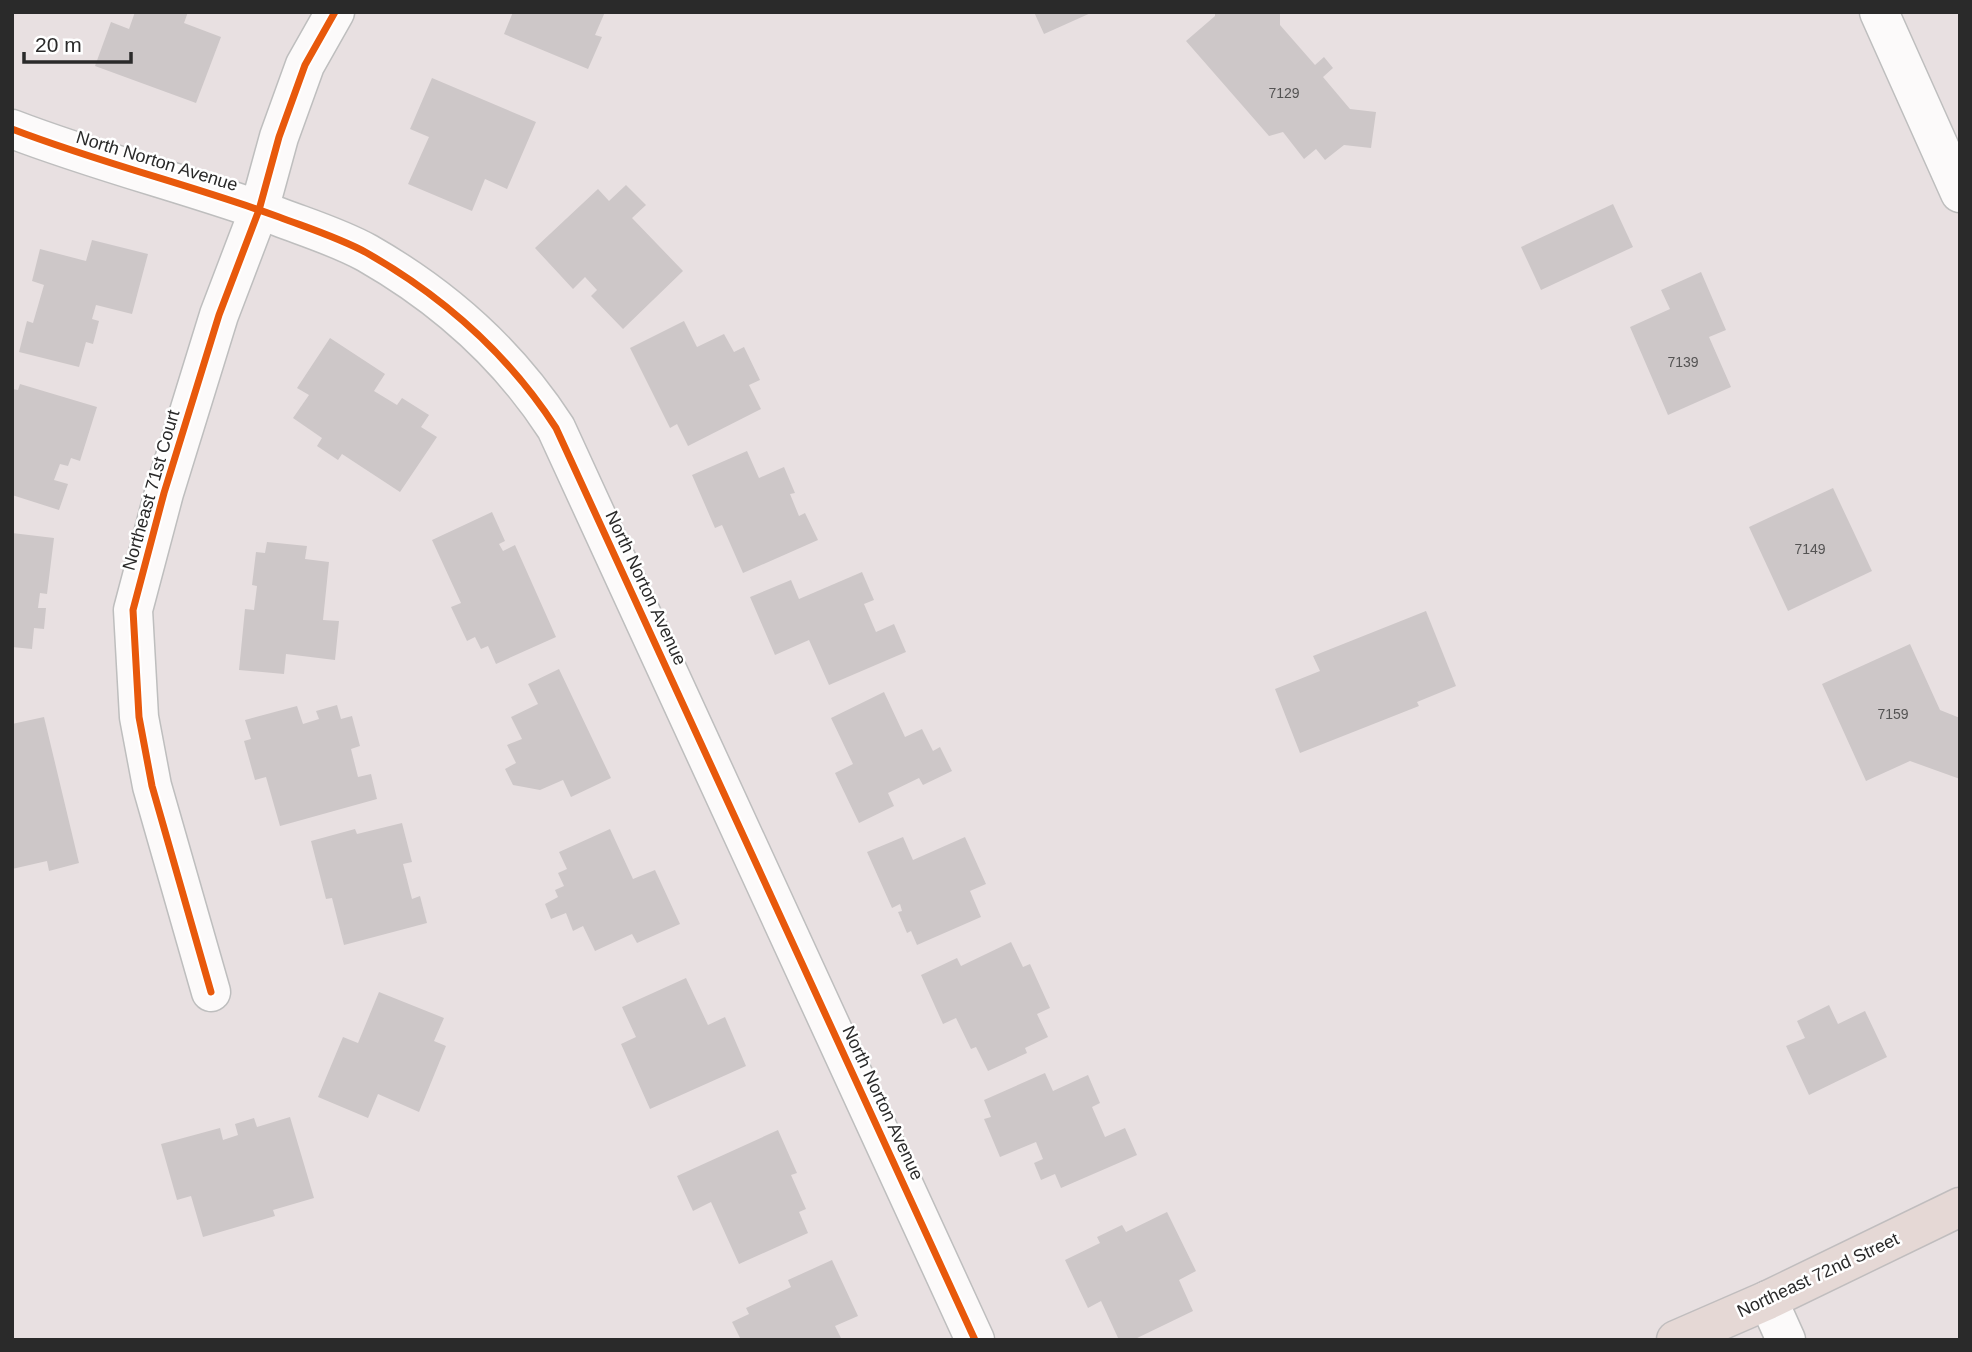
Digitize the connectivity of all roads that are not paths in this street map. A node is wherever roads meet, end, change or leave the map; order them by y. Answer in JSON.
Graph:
{"nodes":[{"id":1,"x":335,"y":12,"type":"edge"},
{"id":2,"x":1879,"y":12,"type":"edge"},
{"id":3,"x":12,"y":129,"type":"edge"},
{"id":4,"x":1960,"y":193,"type":"edge"},
{"id":5,"x":259,"y":209,"type":"junction"},
{"id":6,"x":211,"y":992,"type":"dead end"},
{"id":7,"x":1960,"y":1207,"type":"edge"},
{"id":8,"x":1768,"y":1300,"type":"junction"},
{"id":9,"x":975,"y":1340,"type":"edge"},
{"id":10,"x":1676,"y":1340,"type":"edge"},
{"id":11,"x":1786,"y":1340,"type":"edge"}],
"edges":[{"from":1,"to":5,"type":"street","name":"Northeast 71st Court"},
{"from":2,"to":4,"type":"street"},
{"from":3,"to":5,"type":"street","name":"North Norton Avenue"},
{"from":5,"to":6,"type":"street","name":"Northeast 71st Court"},
{"from":5,"to":9,"type":"street","name":"North Norton Avenue"},
{"from":7,"to":8,"type":"main road","name":"Northeast 72nd Street"},
{"from":8,"to":10,"type":"main road","name":"Northeast 72nd Street"},
{"from":8,"to":11,"type":"street"}]}
